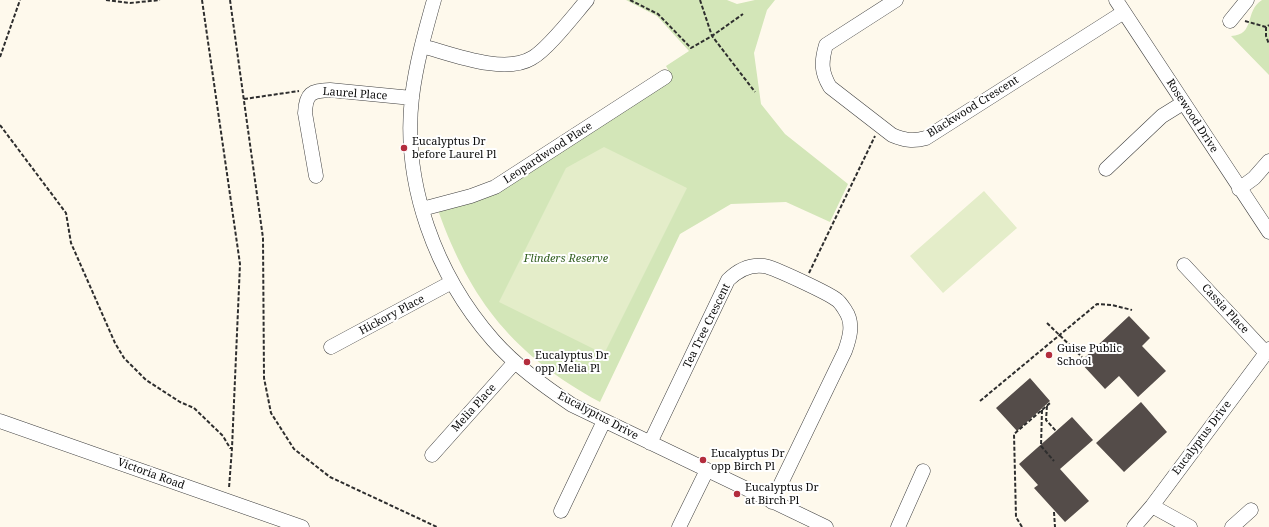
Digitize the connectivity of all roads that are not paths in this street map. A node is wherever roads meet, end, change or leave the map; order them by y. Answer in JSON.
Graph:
{"nodes":[{"id":1,"x":434,"y":0,"type":"edge"},
{"id":2,"x":587,"y":0,"type":"edge"},
{"id":3,"x":896,"y":0,"type":"edge"},
{"id":4,"x":1116,"y":0,"type":"edge"},
{"id":5,"x":1247,"y":0,"type":"edge"},
{"id":6,"x":1124,"y":12,"type":"junction"},
{"id":7,"x":1231,"y":19,"type":"road end"},
{"id":8,"x":422,"y":46,"type":"junction"},
{"id":9,"x":665,"y":77,"type":"dead end"},
{"id":10,"x":412,"y":98,"type":"junction"},
{"id":11,"x":1183,"y":103,"type":"junction"},
{"id":12,"x":1269,"y":161,"type":"edge"},
{"id":13,"x":1106,"y":169,"type":"dead end"},
{"id":14,"x":316,"y":176,"type":"dead end"},
{"id":15,"x":1239,"y":189,"type":"junction"},
{"id":16,"x":422,"y":209,"type":"junction"},
{"id":17,"x":1269,"y":232,"type":"edge"},
{"id":18,"x":1184,"y":265,"type":"dead end"},
{"id":19,"x":452,"y":282,"type":"junction"},
{"id":20,"x":331,"y":348,"type":"dead end"},
{"id":21,"x":1266,"y":357,"type":"edge"},
{"id":22,"x":515,"y":362,"type":"junction"},
{"id":23,"x":0,"y":420,"type":"edge"},
{"id":24,"x":604,"y":421,"type":"junction"},
{"id":25,"x":650,"y":443,"type":"junction"},
{"id":26,"x":432,"y":455,"type":"dead end"},
{"id":27,"x":707,"y":470,"type":"junction"},
{"id":28,"x":923,"y":471,"type":"dead end"},
{"id":29,"x":772,"y":502,"type":"junction"},
{"id":30,"x":1152,"y":506,"type":"junction"},
{"id":31,"x":1251,"y":510,"type":"dead end"},
{"id":32,"x":561,"y":511,"type":"dead end"},
{"id":33,"x":302,"y":527,"type":"edge"},
{"id":34,"x":679,"y":527,"type":"edge"},
{"id":35,"x":826,"y":527,"type":"edge"},
{"id":36,"x":898,"y":527,"type":"edge"},
{"id":37,"x":1134,"y":527,"type":"edge"},
{"id":38,"x":1190,"y":527,"type":"edge"},
{"id":39,"x":1232,"y":527,"type":"edge"}],
"edges":[{"from":1,"to":8,"type":"street","name":"Eucalyptus Drive"},
{"from":2,"to":8,"type":"street"},
{"from":3,"to":6,"type":"street","name":"Blackwood Crescent"},
{"from":4,"to":6,"type":"street","name":"Rosewood Drive"},
{"from":5,"to":7,"type":"street"},
{"from":6,"to":11,"type":"street","name":"Rosewood Drive"},
{"from":8,"to":10,"type":"street","name":"Eucalyptus Drive"},
{"from":9,"to":16,"type":"street","name":"Leopardwood Place"},
{"from":10,"to":14,"type":"street","name":"Laurel Place"},
{"from":10,"to":16,"type":"street","name":"Eucalyptus Drive"},
{"from":11,"to":13,"type":"street"},
{"from":11,"to":15,"type":"street","name":"Rosewood Drive"},
{"from":12,"to":15,"type":"street"},
{"from":15,"to":17,"type":"street","name":"Rosewood Drive"},
{"from":16,"to":19,"type":"street","name":"Eucalyptus Drive"},
{"from":18,"to":21,"type":"street","name":"Cassia Place"},
{"from":19,"to":20,"type":"street","name":"Hickory Place"},
{"from":19,"to":22,"type":"street","name":"Eucalyptus Drive"},
{"from":21,"to":30,"type":"street","name":"Eucalyptus Drive"},
{"from":22,"to":24,"type":"street","name":"Eucalyptus Drive"},
{"from":22,"to":26,"type":"street","name":"Melia Place"},
{"from":23,"to":33,"type":"street","name":"Victoria Road"},
{"from":24,"to":25,"type":"street","name":"Eucalyptus Drive"},
{"from":24,"to":32,"type":"street"},
{"from":25,"to":27,"type":"street","name":"Eucalyptus Drive"},
{"from":25,"to":29,"type":"street","name":"Tea Tree Crescent"},
{"from":27,"to":29,"type":"street","name":"Eucalyptus Drive"},
{"from":27,"to":34,"type":"street"},
{"from":28,"to":36,"type":"street"},
{"from":29,"to":35,"type":"street","name":"Eucalyptus Drive"},
{"from":30,"to":37,"type":"street","name":"Eucalyptus Drive"},
{"from":30,"to":38,"type":"street"},
{"from":31,"to":39,"type":"street"}]}
